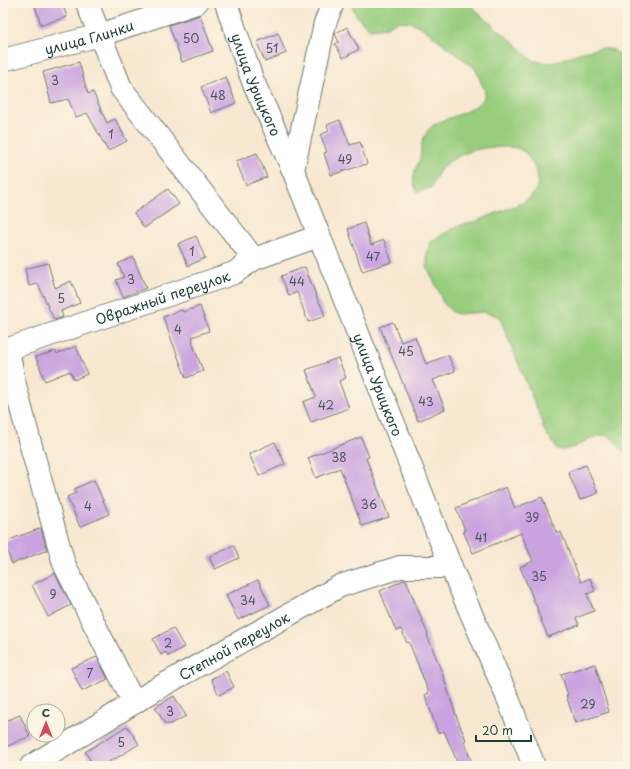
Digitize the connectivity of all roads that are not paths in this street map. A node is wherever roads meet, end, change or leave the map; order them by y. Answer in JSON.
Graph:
{"nodes":[{"id":1,"x":87,"y":3,"type":"edge"},
{"id":2,"x":196,"y":3,"type":"edge"},
{"id":3,"x":226,"y":3,"type":"edge"},
{"id":4,"x":333,"y":3,"type":"edge"},
{"id":5,"x":100,"y":35,"type":"junction"},
{"id":6,"x":3,"y":60,"type":"edge"},
{"id":7,"x":293,"y":170,"type":"junction"},
{"id":8,"x":319,"y":236,"type":"junction"},
{"id":9,"x":254,"y":259,"type":"junction"},
{"id":10,"x":5,"y":350,"type":"edge"},
{"id":11,"x":451,"y":567,"type":"junction"},
{"id":12,"x":134,"y":703,"type":"junction"},
{"id":13,"x":31,"y":766,"type":"edge"},
{"id":14,"x":534,"y":766,"type":"edge"}],
"edges":[{"from":1,"to":5,"type":"street"},
{"from":2,"to":5,"type":"street","name":"улица Глинки"},
{"from":3,"to":7,"type":"street","name":"улица Урицкого"},
{"from":4,"to":7,"type":"street"},
{"from":5,"to":6,"type":"street","name":"улица Глинки"},
{"from":5,"to":9,"type":"street"},
{"from":7,"to":8,"type":"street","name":"улица Урицкого"},
{"from":8,"to":9,"type":"street","name":"Овражный переулок"},
{"from":8,"to":11,"type":"street","name":"улица Урицкого"},
{"from":9,"to":10,"type":"street","name":"Овражный переулок"},
{"from":10,"to":12,"type":"street"},
{"from":11,"to":12,"type":"street","name":"Степной переулок"},
{"from":11,"to":14,"type":"street","name":"улица Урицкого"},
{"from":12,"to":13,"type":"street","name":"Степной переулок"}]}
